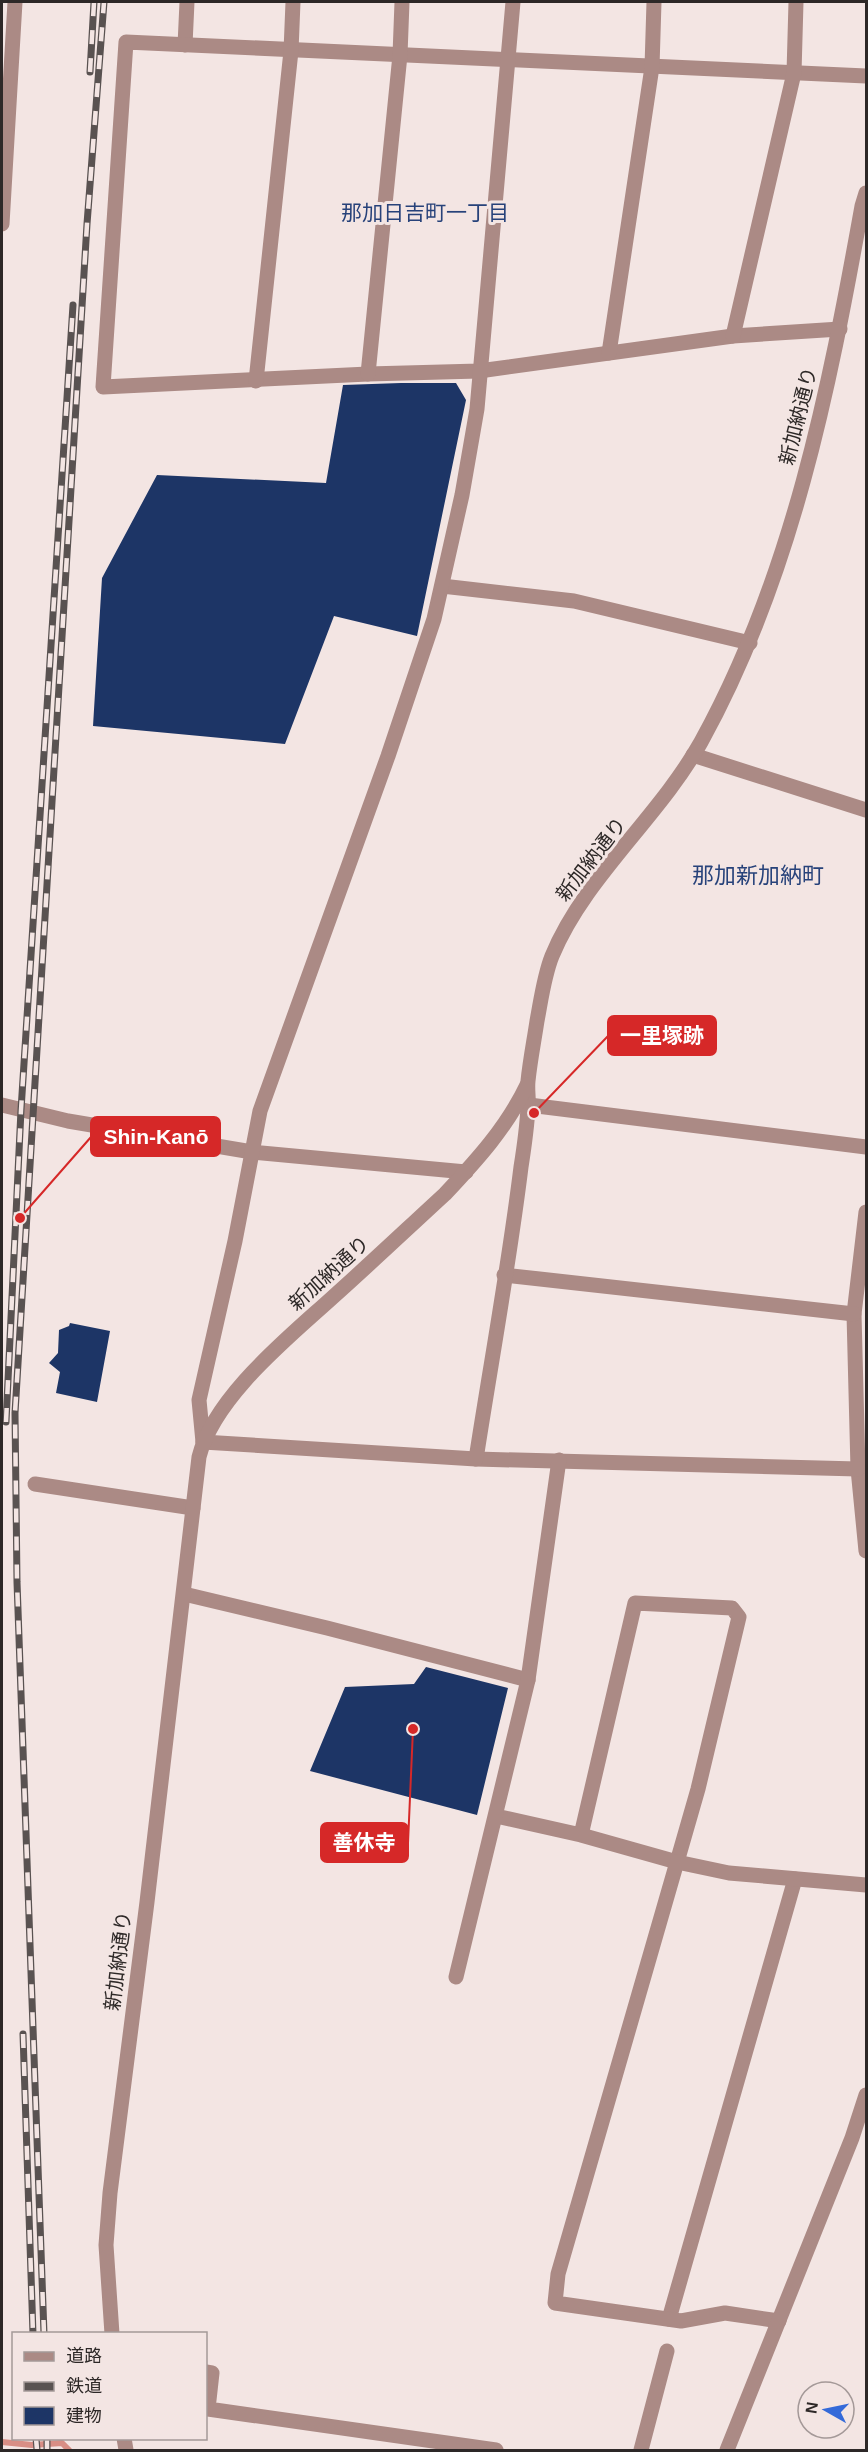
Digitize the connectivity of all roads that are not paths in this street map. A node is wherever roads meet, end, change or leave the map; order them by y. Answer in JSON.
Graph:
{"nodes":[{"id":1,"x":15,"y":2,"type":"edge"},
{"id":2,"x":187,"y":2,"type":"edge"},
{"id":3,"x":293,"y":2,"type":"edge"},
{"id":4,"x":402,"y":2,"type":"edge"},
{"id":5,"x":513,"y":2,"type":"edge"},
{"id":6,"x":654,"y":2,"type":"edge"},
{"id":7,"x":796,"y":2,"type":"edge"},
{"id":8,"x":185,"y":45,"type":"junction"},
{"id":9,"x":291,"y":51,"type":"junction"},
{"id":10,"x":400,"y":55,"type":"junction"},
{"id":11,"x":509,"y":60,"type":"junction"},
{"id":12,"x":652,"y":66,"type":"junction"},
{"id":13,"x":794,"y":73,"type":"junction"},
{"id":14,"x":867,"y":76,"type":"edge"},
{"id":15,"x":867,"y":193,"type":"edge"},
{"id":16,"x":2,"y":224,"type":"edge"},
{"id":17,"x":840,"y":329,"type":"junction"},
{"id":18,"x":733,"y":336,"type":"junction"},
{"id":19,"x":609,"y":353,"type":"junction"},
{"id":20,"x":479,"y":371,"type":"junction"},
{"id":21,"x":368,"y":374,"type":"junction"},
{"id":22,"x":256,"y":381,"type":"junction"},
{"id":23,"x":442,"y":586,"type":"junction"},
{"id":24,"x":750,"y":643,"type":"junction"},
{"id":25,"x":693,"y":755,"type":"junction"},
{"id":26,"x":867,"y":810,"type":"edge"},
{"id":27,"x":527,"y":1085,"type":"junction"},
{"id":28,"x":2,"y":1105,"type":"edge"},
{"id":29,"x":529,"y":1105,"type":"junction"},
{"id":30,"x":867,"y":1147,"type":"edge"},
{"id":31,"x":252,"y":1152,"type":"junction"},
{"id":32,"x":466,"y":1172,"type":"junction"},
{"id":33,"x":867,"y":1212,"type":"edge"},
{"id":34,"x":504,"y":1275,"type":"junction"},
{"id":35,"x":854,"y":1314,"type":"junction"},
{"id":36,"x":203,"y":1442,"type":"junction"},
{"id":37,"x":476,"y":1459,"type":"junction"},
{"id":38,"x":559,"y":1460,"type":"junction"},
{"id":39,"x":858,"y":1469,"type":"junction"},
{"id":40,"x":35,"y":1485,"type":"dead end"},
{"id":41,"x":193,"y":1508,"type":"junction"},
{"id":42,"x":866,"y":1522,"type":"edge"},
{"id":43,"x":867,"y":1551,"type":"edge"},
{"id":44,"x":184,"y":1594,"type":"junction"},
{"id":45,"x":528,"y":1680,"type":"junction"},
{"id":46,"x":496,"y":1816,"type":"junction"},
{"id":47,"x":581,"y":1835,"type":"junction"},
{"id":48,"x":677,"y":1862,"type":"junction"},
{"id":49,"x":795,"y":1879,"type":"junction"},
{"id":50,"x":867,"y":1885,"type":"edge"},
{"id":51,"x":456,"y":1977,"type":"dead end"},
{"id":52,"x":867,"y":2095,"type":"edge"},
{"id":53,"x":669,"y":2319,"type":"junction"},
{"id":54,"x":779,"y":2321,"type":"junction"},
{"id":55,"x":112,"y":2332,"type":"edge"},
{"id":56,"x":667,"y":2351,"type":"dead end"},
{"id":57,"x":207,"y":2372,"type":"edge"},
{"id":58,"x":729,"y":2450,"type":"edge"},
{"id":59,"x":495,"y":2451,"type":"edge"},
{"id":60,"x":641,"y":2451,"type":"edge"}],
"edges":[{"from":1,"to":16,"type":"street"},
{"from":2,"to":8,"type":"street"},
{"from":3,"to":9,"type":"street"},
{"from":4,"to":10,"type":"street"},
{"from":5,"to":11,"type":"street"},
{"from":6,"to":12,"type":"street"},
{"from":7,"to":13,"type":"street"},
{"from":8,"to":9,"type":"street"},
{"from":8,"to":22,"type":"street"},
{"from":9,"to":10,"type":"street"},
{"from":9,"to":22,"type":"street"},
{"from":10,"to":11,"type":"street"},
{"from":10,"to":21,"type":"street"},
{"from":11,"to":12,"type":"street"},
{"from":11,"to":20,"type":"street"},
{"from":12,"to":13,"type":"street"},
{"from":12,"to":19,"type":"street"},
{"from":13,"to":14,"type":"street"},
{"from":13,"to":18,"type":"street"},
{"from":15,"to":17,"type":"street","name":"新加納通り"},
{"from":17,"to":18,"type":"street"},
{"from":17,"to":24,"type":"street","name":"新加納通り"},
{"from":18,"to":19,"type":"street"},
{"from":19,"to":20,"type":"street"},
{"from":20,"to":21,"type":"street"},
{"from":20,"to":23,"type":"street"},
{"from":21,"to":22,"type":"street"},
{"from":23,"to":24,"type":"street"},
{"from":23,"to":31,"type":"street"},
{"from":24,"to":25,"type":"street","name":"新加納通り"},
{"from":25,"to":26,"type":"street"},
{"from":25,"to":27,"type":"street","name":"新加納通り"},
{"from":27,"to":29,"type":"street"},
{"from":27,"to":32,"type":"street","name":"新加納通り"},
{"from":28,"to":31,"type":"street"},
{"from":29,"to":30,"type":"street"},
{"from":29,"to":34,"type":"street"},
{"from":31,"to":32,"type":"street"},
{"from":31,"to":36,"type":"street"},
{"from":32,"to":36,"type":"street","name":"新加納通り"},
{"from":33,"to":35,"type":"street"},
{"from":34,"to":35,"type":"street"},
{"from":34,"to":37,"type":"street"},
{"from":35,"to":39,"type":"street"},
{"from":36,"to":37,"type":"street"},
{"from":36,"to":41,"type":"street","name":"新加納通り"},
{"from":37,"to":38,"type":"street"},
{"from":38,"to":39,"type":"street"},
{"from":38,"to":45,"type":"street"},
{"from":39,"to":42,"type":"street"},
{"from":40,"to":41,"type":"street"},
{"from":41,"to":44,"type":"street","name":"新加納通り"},
{"from":42,"to":43,"type":"street"},
{"from":44,"to":45,"type":"street"},
{"from":44,"to":55,"type":"street","name":"新加納通り"},
{"from":45,"to":46,"type":"street"},
{"from":46,"to":47,"type":"street"},
{"from":46,"to":51,"type":"street"},
{"from":47,"to":48,"type":"street"},
{"from":47,"to":48,"type":"street"},
{"from":48,"to":49,"type":"street"},
{"from":48,"to":53,"type":"street"},
{"from":49,"to":50,"type":"street"},
{"from":49,"to":53,"type":"street"},
{"from":52,"to":54,"type":"street"},
{"from":53,"to":54,"type":"street"},
{"from":54,"to":58,"type":"street"},
{"from":56,"to":60,"type":"street"},
{"from":57,"to":59,"type":"street"}]}
